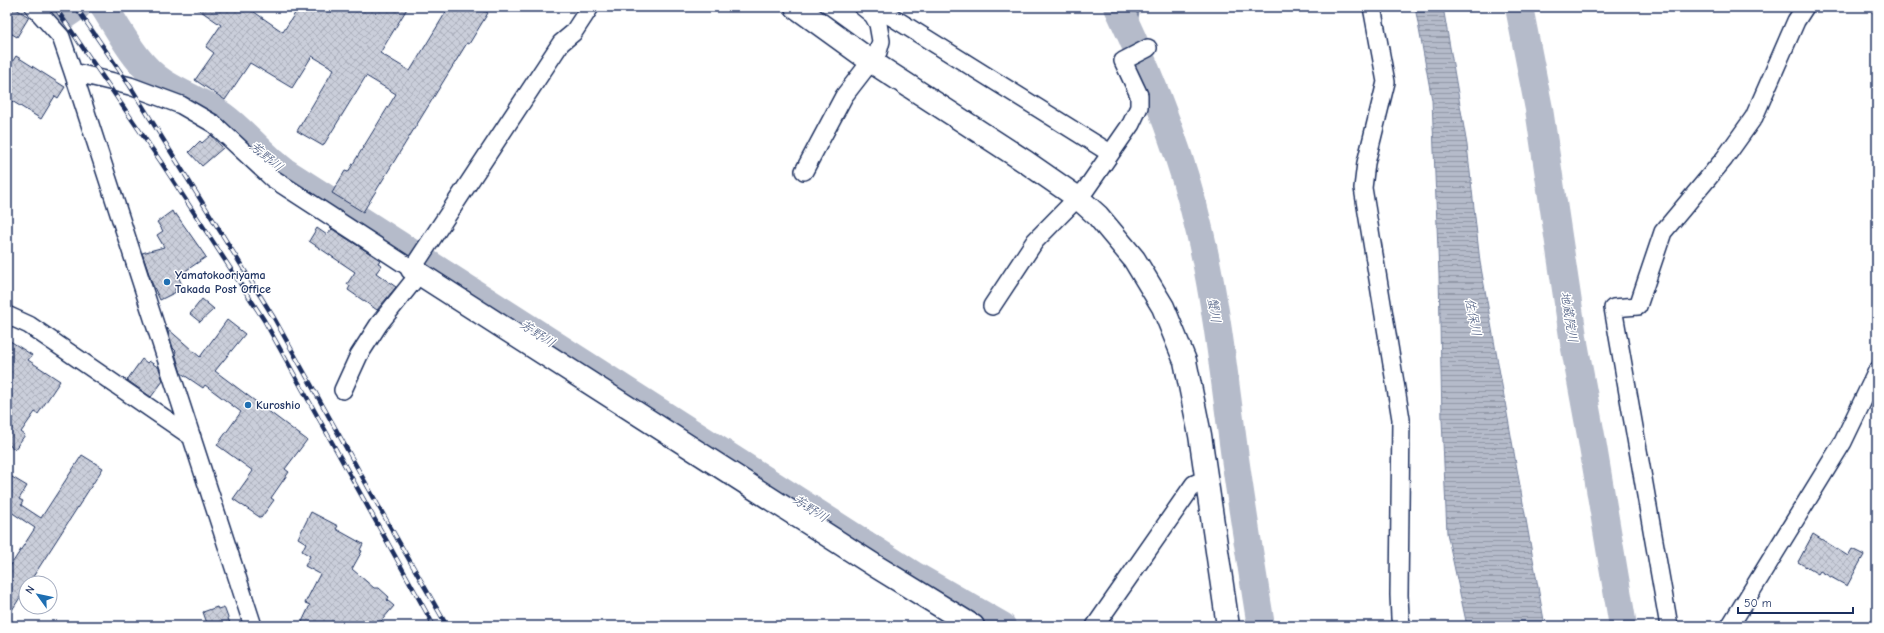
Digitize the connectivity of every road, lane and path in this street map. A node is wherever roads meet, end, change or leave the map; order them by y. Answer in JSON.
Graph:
{"nodes":[{"id":1,"x":34,"y":7,"type":"edge"},
{"id":2,"x":590,"y":7,"type":"edge"},
{"id":3,"x":796,"y":7,"type":"edge"},
{"id":4,"x":1372,"y":7,"type":"edge"},
{"id":5,"x":1805,"y":7,"type":"edge"},
{"id":6,"x":868,"y":11,"type":"edge"},
{"id":7,"x":1148,"y":48,"type":"dead end"},
{"id":8,"x":872,"y":62,"type":"junction"},
{"id":9,"x":73,"y":72,"type":"junction"},
{"id":10,"x":1110,"y":153,"type":"junction"},
{"id":11,"x":804,"y":171,"type":"dead end"},
{"id":12,"x":1078,"y":198,"type":"junction"},
{"id":13,"x":416,"y":272,"type":"junction"},
{"id":14,"x":992,"y":306,"type":"dead end"},
{"id":15,"x":7,"y":315,"type":"edge"},
{"id":16,"x":1877,"y":371,"type":"edge"},
{"id":17,"x":343,"y":390,"type":"dead end"},
{"id":18,"x":192,"y":437,"type":"junction"},
{"id":19,"x":1206,"y":479,"type":"junction"},
{"id":20,"x":253,"y":626,"type":"edge"},
{"id":21,"x":973,"y":626,"type":"edge"},
{"id":22,"x":1095,"y":626,"type":"edge"},
{"id":23,"x":1228,"y":626,"type":"edge"},
{"id":24,"x":1402,"y":626,"type":"edge"},
{"id":25,"x":1669,"y":626,"type":"edge"},
{"id":26,"x":1730,"y":626,"type":"edge"}],
"edges":[{"from":1,"to":9,"type":"street"},
{"from":2,"to":13,"type":"street"},
{"from":3,"to":8,"type":"street"},
{"from":4,"to":24,"type":"street"},
{"from":5,"to":25,"type":"street"},
{"from":6,"to":8,"type":"street"},
{"from":6,"to":10,"type":"street"},
{"from":7,"to":10,"type":"street"},
{"from":8,"to":11,"type":"street"},
{"from":8,"to":12,"type":"street"},
{"from":9,"to":13,"type":"street"},
{"from":9,"to":18,"type":"street"},
{"from":10,"to":12,"type":"street"},
{"from":12,"to":14,"type":"street"},
{"from":12,"to":19,"type":"street"},
{"from":13,"to":17,"type":"street"},
{"from":13,"to":21,"type":"street"},
{"from":15,"to":18,"type":"street"},
{"from":16,"to":26,"type":"street"},
{"from":18,"to":20,"type":"street"},
{"from":19,"to":22,"type":"street"},
{"from":19,"to":23,"type":"street"}]}
